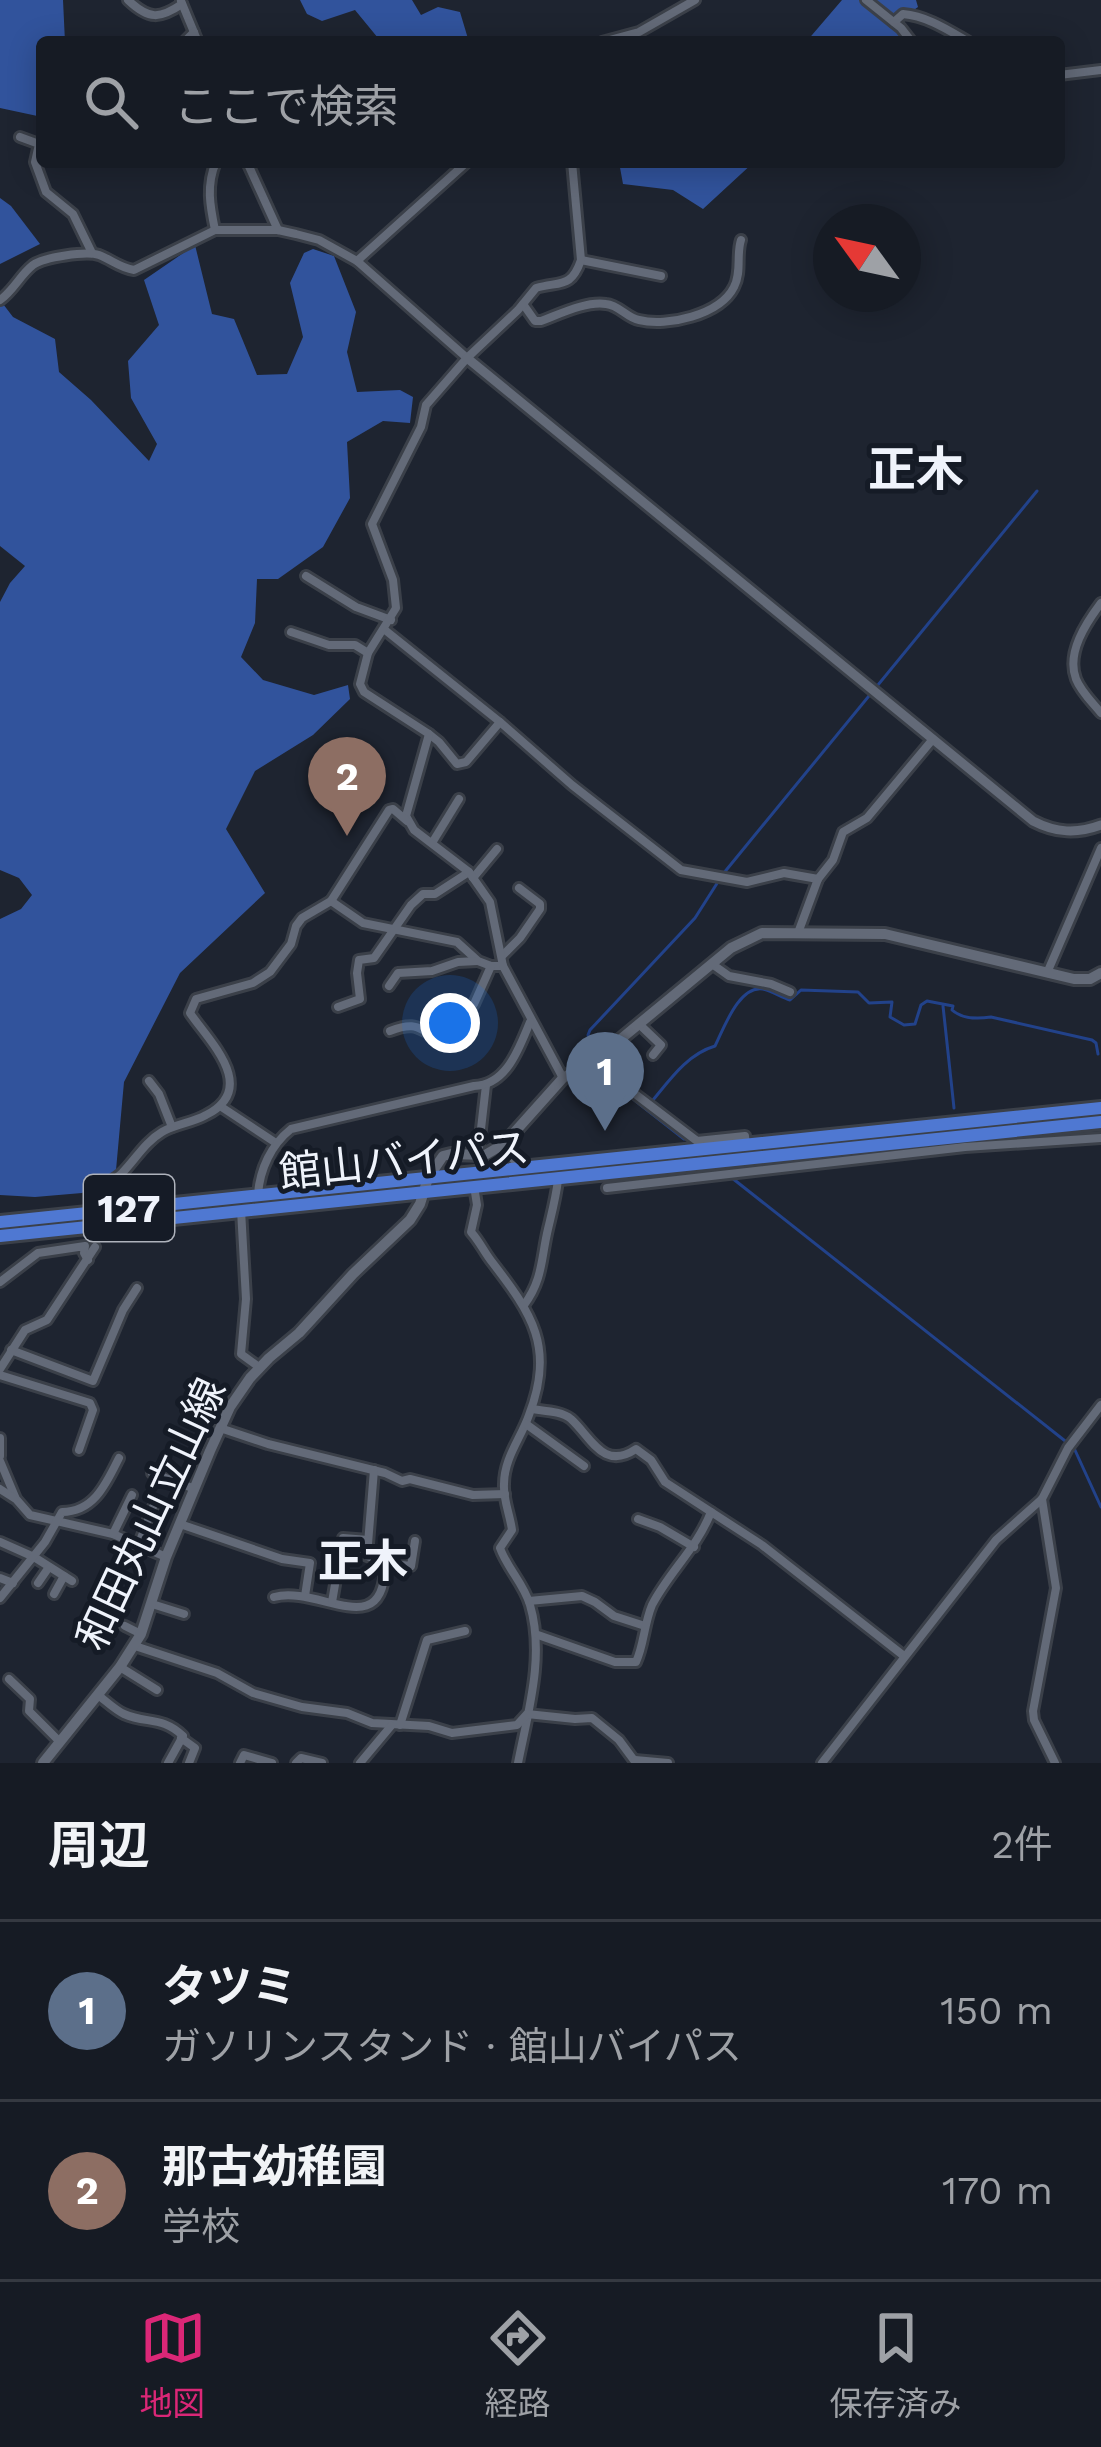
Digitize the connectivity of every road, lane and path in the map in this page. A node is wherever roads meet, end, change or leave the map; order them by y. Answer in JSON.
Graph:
{"nodes":[{"id":1,"x":128,"y":0,"type":"edge"},
{"id":2,"x":695,"y":0,"type":"edge"},
{"id":3,"x":866,"y":0,"type":"edge"},
{"id":4,"x":182,"y":2,"type":"edge"},
{"id":5,"x":894,"y":22,"type":"junction"},
{"id":6,"x":196,"y":36,"type":"edge"},
{"id":7,"x":624,"y":36,"type":"edge"},
{"id":8,"x":907,"y":36,"type":"edge"},
{"id":9,"x":958,"y":36,"type":"edge"},
{"id":10,"x":1101,"y":70,"type":"edge"},
{"id":11,"x":1065,"y":74,"type":"edge"},
{"id":12,"x":20,"y":136,"type":"dead end"},
{"id":13,"x":36,"y":143,"type":"edge"},
{"id":14,"x":36,"y":168,"type":"edge"},
{"id":15,"x":214,"y":168,"type":"edge"},
{"id":16,"x":250,"y":168,"type":"edge"},
{"id":17,"x":460,"y":168,"type":"edge"},
{"id":18,"x":573,"y":168,"type":"edge"},
{"id":19,"x":215,"y":230,"type":"junction"},
{"id":20,"x":278,"y":230,"type":"junction"},
{"id":21,"x":742,"y":240,"type":"dead end"},
{"id":22,"x":92,"y":254,"type":"junction"},
{"id":23,"x":581,"y":260,"type":"junction"},
{"id":24,"x":357,"y":261,"type":"junction"},
{"id":25,"x":661,"y":276,"type":"dead end"},
{"id":26,"x":0,"y":300,"type":"edge"},
{"id":27,"x":524,"y":304,"type":"junction"},
{"id":28,"x":467,"y":358,"type":"junction"},
{"id":29,"x":306,"y":576,"type":"dead end"},
{"id":30,"x":1101,"y":603,"type":"edge"},
{"id":31,"x":391,"y":620,"type":"junction"},
{"id":32,"x":385,"y":630,"type":"junction"},
{"id":33,"x":291,"y":632,"type":"dead end"},
{"id":34,"x":368,"y":652,"type":"junction"},
{"id":35,"x":1101,"y":713,"type":"edge"},
{"id":36,"x":500,"y":722,"type":"junction"},
{"id":37,"x":429,"y":734,"type":"junction"},
{"id":38,"x":933,"y":739,"type":"junction"},
{"id":39,"x":459,"y":799,"type":"dead end"},
{"id":40,"x":407,"y":820,"type":"junction"},
{"id":41,"x":1101,"y":825,"type":"edge"},
{"id":42,"x":432,"y":843,"type":"junction"},
{"id":43,"x":1101,"y":848,"type":"edge"},
{"id":44,"x":497,"y":849,"type":"dead end"},
{"id":45,"x":471,"y":875,"type":"junction"},
{"id":46,"x":818,"y":879,"type":"junction"},
{"id":47,"x":519,"y":889,"type":"dead end"},
{"id":48,"x":331,"y":901,"type":"junction"},
{"id":49,"x":396,"y":928,"type":"junction"},
{"id":50,"x":798,"y":933,"type":"junction"},
{"id":51,"x":478,"y":961,"type":"junction"},
{"id":52,"x":502,"y":962,"type":"junction"},
{"id":53,"x":712,"y":964,"type":"junction"},
{"id":54,"x":491,"y":966,"type":"junction"},
{"id":55,"x":1047,"y":973,"type":"junction"},
{"id":56,"x":1097,"y":979,"type":"edge"},
{"id":57,"x":388,"y":986,"type":"dead end"},
{"id":58,"x":790,"y":992,"type":"dead end"},
{"id":59,"x":338,"y":1007,"type":"dead end"},
{"id":60,"x":530,"y":1021,"type":"junction"},
{"id":61,"x":640,"y":1024,"type":"junction"},
{"id":62,"x":390,"y":1031,"type":"dead end"},
{"id":63,"x":653,"y":1055,"type":"dead end"},
{"id":64,"x":599,"y":1057,"type":"junction"},
{"id":65,"x":563,"y":1078,"type":"junction"},
{"id":66,"x":149,"y":1081,"type":"dead end"},
{"id":67,"x":486,"y":1085,"type":"junction"},
{"id":68,"x":220,"y":1106,"type":"junction"},
{"id":69,"x":1101,"y":1108,"type":"edge"},
{"id":70,"x":1101,"y":1122,"type":"edge"},
{"id":71,"x":172,"y":1127,"type":"junction"},
{"id":72,"x":1101,"y":1138,"type":"edge"},
{"id":73,"x":276,"y":1143,"type":"junction"},
{"id":74,"x":504,"y":1144,"type":"junction"},
{"id":75,"x":746,"y":1146,"type":"junction"},
{"id":76,"x":477,"y":1156,"type":"junction"},
{"id":77,"x":518,"y":1167,"type":"junction"},
{"id":78,"x":558,"y":1178,"type":"junction"},
{"id":79,"x":425,"y":1185,"type":"junction"},
{"id":80,"x":474,"y":1186,"type":"junction"},
{"id":81,"x":607,"y":1188,"type":"dead end"},
{"id":82,"x":258,"y":1195,"type":"junction"},
{"id":83,"x":93,"y":1196,"type":"dead end"},
{"id":84,"x":241,"y":1210,"type":"junction"},
{"id":85,"x":0,"y":1222,"type":"edge"},
{"id":86,"x":0,"y":1236,"type":"edge"},
{"id":87,"x":95,"y":1247,"type":"tunnel mouth"},
{"id":88,"x":88,"y":1260,"type":"junction"},
{"id":89,"x":0,"y":1282,"type":"edge"},
{"id":90,"x":137,"y":1288,"type":"dead end"},
{"id":91,"x":524,"y":1305,"type":"junction"},
{"id":92,"x":11,"y":1351,"type":"junction"},
{"id":93,"x":259,"y":1367,"type":"junction"},
{"id":94,"x":0,"y":1372,"type":"edge"},
{"id":95,"x":1101,"y":1406,"type":"edge"},
{"id":96,"x":532,"y":1409,"type":"junction"},
{"id":97,"x":526,"y":1424,"type":"junction"},
{"id":98,"x":220,"y":1428,"type":"junction"},
{"id":99,"x":0,"y":1438,"type":"edge"},
{"id":100,"x":80,"y":1450,"type":"dead end"},
{"id":101,"x":0,"y":1458,"type":"edge"},
{"id":102,"x":119,"y":1458,"type":"dead end"},
{"id":103,"x":584,"y":1466,"type":"dead end"},
{"id":104,"x":374,"y":1470,"type":"junction"},
{"id":105,"x":152,"y":1473,"type":"dead end"},
{"id":106,"x":0,"y":1489,"type":"edge"},
{"id":107,"x":195,"y":1489,"type":"junction"},
{"id":108,"x":505,"y":1494,"type":"junction"},
{"id":109,"x":132,"y":1495,"type":"dead end"},
{"id":110,"x":16,"y":1499,"type":"junction"},
{"id":111,"x":1042,"y":1499,"type":"junction"},
{"id":112,"x":153,"y":1507,"type":"dead end"},
{"id":113,"x":711,"y":1511,"type":"junction"},
{"id":114,"x":638,"y":1520,"type":"dead end"},
{"id":115,"x":54,"y":1522,"type":"junction"},
{"id":116,"x":180,"y":1525,"type":"junction"},
{"id":117,"x":113,"y":1534,"type":"junction"},
{"id":118,"x":368,"y":1540,"type":"junction"},
{"id":119,"x":415,"y":1541,"type":"dead end"},
{"id":120,"x":0,"y":1542,"type":"edge"},
{"id":121,"x":138,"y":1546,"type":"junction"},
{"id":122,"x":694,"y":1547,"type":"junction"},
{"id":123,"x":34,"y":1557,"type":"junction"},
{"id":124,"x":166,"y":1557,"type":"junction"},
{"id":125,"x":383,"y":1563,"type":"junction"},
{"id":126,"x":49,"y":1567,"type":"junction"},
{"id":127,"x":0,"y":1578,"type":"edge"},
{"id":128,"x":13,"y":1583,"type":"junction"},
{"id":129,"x":38,"y":1583,"type":"dead end"},
{"id":130,"x":54,"y":1594,"type":"dead end"},
{"id":131,"x":305,"y":1596,"type":"junction"},
{"id":132,"x":274,"y":1597,"type":"dead end"},
{"id":133,"x":0,"y":1598,"type":"edge"},
{"id":134,"x":529,"y":1601,"type":"junction"},
{"id":135,"x":332,"y":1602,"type":"junction"},
{"id":136,"x":152,"y":1604,"type":"junction"},
{"id":137,"x":184,"y":1614,"type":"dead end"},
{"id":138,"x":125,"y":1626,"type":"dead end"},
{"id":139,"x":645,"y":1626,"type":"junction"},
{"id":140,"x":465,"y":1630,"type":"dead end"},
{"id":141,"x":538,"y":1635,"type":"junction"},
{"id":142,"x":138,"y":1640,"type":"junction"},
{"id":143,"x":904,"y":1656,"type":"junction"},
{"id":144,"x":119,"y":1667,"type":"junction"},
{"id":145,"x":8,"y":1679,"type":"dead end"},
{"id":146,"x":157,"y":1690,"type":"dead end"},
{"id":147,"x":98,"y":1695,"type":"junction"},
{"id":148,"x":527,"y":1714,"type":"junction"},
{"id":149,"x":396,"y":1725,"type":"junction"},
{"id":150,"x":182,"y":1738,"type":"junction"},
{"id":151,"x":60,"y":1742,"type":"junction"},
{"id":152,"x":636,"y":1761,"type":"edge"},
{"id":153,"x":44,"y":1763,"type":"edge"},
{"id":154,"x":168,"y":1763,"type":"edge"},
{"id":155,"x":189,"y":1763,"type":"edge"},
{"id":156,"x":240,"y":1763,"type":"edge"},
{"id":157,"x":272,"y":1763,"type":"edge"},
{"id":158,"x":296,"y":1763,"type":"edge"},
{"id":159,"x":322,"y":1763,"type":"edge"},
{"id":160,"x":360,"y":1763,"type":"edge"},
{"id":161,"x":518,"y":1763,"type":"edge"},
{"id":162,"x":668,"y":1763,"type":"edge"},
{"id":163,"x":822,"y":1763,"type":"edge"},
{"id":164,"x":1055,"y":1763,"type":"edge"}],
"edges":[{"from":1,"to":4,"type":"street"},
{"from":2,"to":7,"type":"street"},
{"from":3,"to":5,"type":"street"},
{"from":4,"to":6,"type":"street"},
{"from":5,"to":8,"type":"street"},
{"from":5,"to":9,"type":"street"},
{"from":10,"to":11,"type":"street"},
{"from":12,"to":13,"type":"street"},
{"from":14,"to":22,"type":"street"},
{"from":15,"to":19,"type":"street"},
{"from":16,"to":20,"type":"street"},
{"from":17,"to":24,"type":"street"},
{"from":18,"to":23,"type":"street"},
{"from":19,"to":20,"type":"street"},
{"from":19,"to":22,"type":"street"},
{"from":20,"to":24,"type":"street"},
{"from":21,"to":27,"type":"street"},
{"from":22,"to":26,"type":"street"},
{"from":23,"to":25,"type":"street"},
{"from":23,"to":27,"type":"street"},
{"from":24,"to":28,"type":"street"},
{"from":27,"to":28,"type":"street"},
{"from":28,"to":31,"type":"street"},
{"from":28,"to":38,"type":"street"},
{"from":29,"to":31,"type":"street"},
{"from":30,"to":35,"type":"street"},
{"from":31,"to":32,"type":"street"},
{"from":32,"to":34,"type":"street"},
{"from":32,"to":36,"type":"street"},
{"from":33,"to":34,"type":"street"},
{"from":34,"to":37,"type":"street"},
{"from":36,"to":37,"type":"street"},
{"from":36,"to":46,"type":"street"},
{"from":37,"to":40,"type":"street"},
{"from":38,"to":41,"type":"street"},
{"from":38,"to":46,"type":"street"},
{"from":39,"to":42,"type":"street"},
{"from":40,"to":42,"type":"street"},
{"from":40,"to":48,"type":"street"},
{"from":42,"to":45,"type":"street"},
{"from":43,"to":55,"type":"street"},
{"from":44,"to":45,"type":"street"},
{"from":45,"to":49,"type":"street"},
{"from":45,"to":52,"type":"street"},
{"from":46,"to":50,"type":"street"},
{"from":47,"to":52,"type":"street"},
{"from":48,"to":49,"type":"street"},
{"from":48,"to":68,"type":"street"},
{"from":49,"to":51,"type":"street"},
{"from":49,"to":59,"type":"street"},
{"from":50,"to":53,"type":"main road"},
{"from":50,"to":55,"type":"main road"},
{"from":51,"to":54,"type":"street"},
{"from":51,"to":57,"type":"street"},
{"from":52,"to":54,"type":"street"},
{"from":52,"to":60,"type":"street"},
{"from":53,"to":58,"type":"street"},
{"from":53,"to":61,"type":"main road"},
{"from":54,"to":62,"type":"street"},
{"from":55,"to":56,"type":"main road"},
{"from":60,"to":65,"type":"street"},
{"from":60,"to":67,"type":"street"},
{"from":61,"to":63,"type":"street"},
{"from":61,"to":64,"type":"main road"},
{"from":64,"to":65,"type":"main road"},
{"from":64,"to":75,"type":"street"},
{"from":65,"to":74,"type":"main road"},
{"from":66,"to":71,"type":"street"},
{"from":67,"to":73,"type":"street"},
{"from":67,"to":76,"type":"street"},
{"from":68,"to":71,"type":"street"},
{"from":68,"to":73,"type":"street"},
{"from":69,"to":75,"type":"highway","name":"館山バイパス","number":"127"},
{"from":70,"to":78,"type":"highway","name":"館山バイパス","number":"127"},
{"from":71,"to":83,"type":"street"},
{"from":72,"to":81,"type":"street"},
{"from":73,"to":82,"type":"street"},
{"from":74,"to":76,"type":"main road"},
{"from":74,"to":77,"type":"street"},
{"from":75,"to":77,"type":"highway","name":"館山バイパス","number":"127"},
{"from":76,"to":79,"type":"main road"},
{"from":77,"to":79,"type":"highway","name":"館山バイパス","number":"127"},
{"from":78,"to":80,"type":"highway","name":"館山バイパス","number":"127"},
{"from":78,"to":91,"type":"street"},
{"from":79,"to":80,"type":"highway","name":"館山バイパス","number":"127"},
{"from":79,"to":82,"type":"highway","name":"館山バイパス","number":"127"},
{"from":79,"to":84,"type":"highway","name":"館山バイパス","number":"127"},
{"from":79,"to":93,"type":"main road","name":"和田丸山立山線"},
{"from":80,"to":91,"type":"street"},
{"from":82,"to":85,"type":"highway","name":"館山バイパス","number":"127"},
{"from":84,"to":86,"type":"highway","name":"館山バイパス","number":"127"},
{"from":84,"to":93,"type":"street"},
{"from":87,"to":88,"type":"street"},
{"from":88,"to":89,"type":"street"},
{"from":88,"to":92,"type":"street"},
{"from":90,"to":92,"type":"street"},
{"from":91,"to":96,"type":"street"},
{"from":92,"to":94,"type":"street"},
{"from":93,"to":98,"type":"main road","name":"和田丸山立山線"},
{"from":94,"to":100,"type":"street"},
{"from":95,"to":111,"type":"street"},
{"from":96,"to":97,"type":"street"},
{"from":96,"to":113,"type":"street"},
{"from":97,"to":103,"type":"street"},
{"from":97,"to":108,"type":"street"},
{"from":98,"to":104,"type":"street"},
{"from":98,"to":107,"type":"main road","name":"和田丸山立山線"},
{"from":99,"to":101,"type":"street"},
{"from":101,"to":110,"type":"street"},
{"from":102,"to":115,"type":"street"},
{"from":104,"to":108,"type":"street"},
{"from":104,"to":118,"type":"street"},
{"from":105,"to":107,"type":"street"},
{"from":106,"to":110,"type":"street"},
{"from":107,"to":116,"type":"main road","name":"和田丸山立山線"},
{"from":108,"to":134,"type":"street"},
{"from":109,"to":117,"type":"street"},
{"from":110,"to":115,"type":"street"},
{"from":111,"to":143,"type":"street"},
{"from":111,"to":164,"type":"street"},
{"from":112,"to":121,"type":"street"},
{"from":113,"to":122,"type":"street"},
{"from":113,"to":143,"type":"street"},
{"from":114,"to":122,"type":"street"},
{"from":115,"to":117,"type":"street"},
{"from":115,"to":123,"type":"street"},
{"from":116,"to":124,"type":"main road","name":"和田丸山立山線"},
{"from":116,"to":131,"type":"street"},
{"from":117,"to":121,"type":"street"},
{"from":118,"to":125,"type":"street"},
{"from":118,"to":135,"type":"street"},
{"from":119,"to":125,"type":"street"},
{"from":120,"to":123,"type":"street"},
{"from":121,"to":124,"type":"street"},
{"from":122,"to":139,"type":"street"},
{"from":123,"to":126,"type":"street"},
{"from":123,"to":128,"type":"street"},
{"from":124,"to":136,"type":"main road","name":"和田丸山立山線"},
{"from":125,"to":135,"type":"street"},
{"from":126,"to":129,"type":"street"},
{"from":126,"to":130,"type":"street"},
{"from":127,"to":128,"type":"street"},
{"from":128,"to":133,"type":"street"},
{"from":131,"to":132,"type":"street"},
{"from":131,"to":135,"type":"street"},
{"from":134,"to":139,"type":"street"},
{"from":134,"to":141,"type":"street"},
{"from":136,"to":137,"type":"street"},
{"from":136,"to":142,"type":"main road","name":"和田丸山立山線"},
{"from":138,"to":142,"type":"street"},
{"from":139,"to":141,"type":"street"},
{"from":140,"to":149,"type":"street"},
{"from":141,"to":148,"type":"street"},
{"from":142,"to":144,"type":"main road","name":"和田丸山立山線"},
{"from":142,"to":149,"type":"street"},
{"from":143,"to":163,"type":"street"},
{"from":144,"to":146,"type":"street"},
{"from":144,"to":147,"type":"main road","name":"和田丸山立山線"},
{"from":145,"to":151,"type":"street"},
{"from":147,"to":150,"type":"street"},
{"from":147,"to":151,"type":"main road","name":"和田丸山立山線"},
{"from":148,"to":149,"type":"street"},
{"from":148,"to":152,"type":"street"},
{"from":148,"to":161,"type":"street"},
{"from":149,"to":160,"type":"street"},
{"from":150,"to":154,"type":"street"},
{"from":150,"to":155,"type":"street"},
{"from":151,"to":153,"type":"main road","name":"和田丸山立山線"},
{"from":152,"to":162,"type":"street"},
{"from":156,"to":157,"type":"street"},
{"from":158,"to":159,"type":"street"}]}
